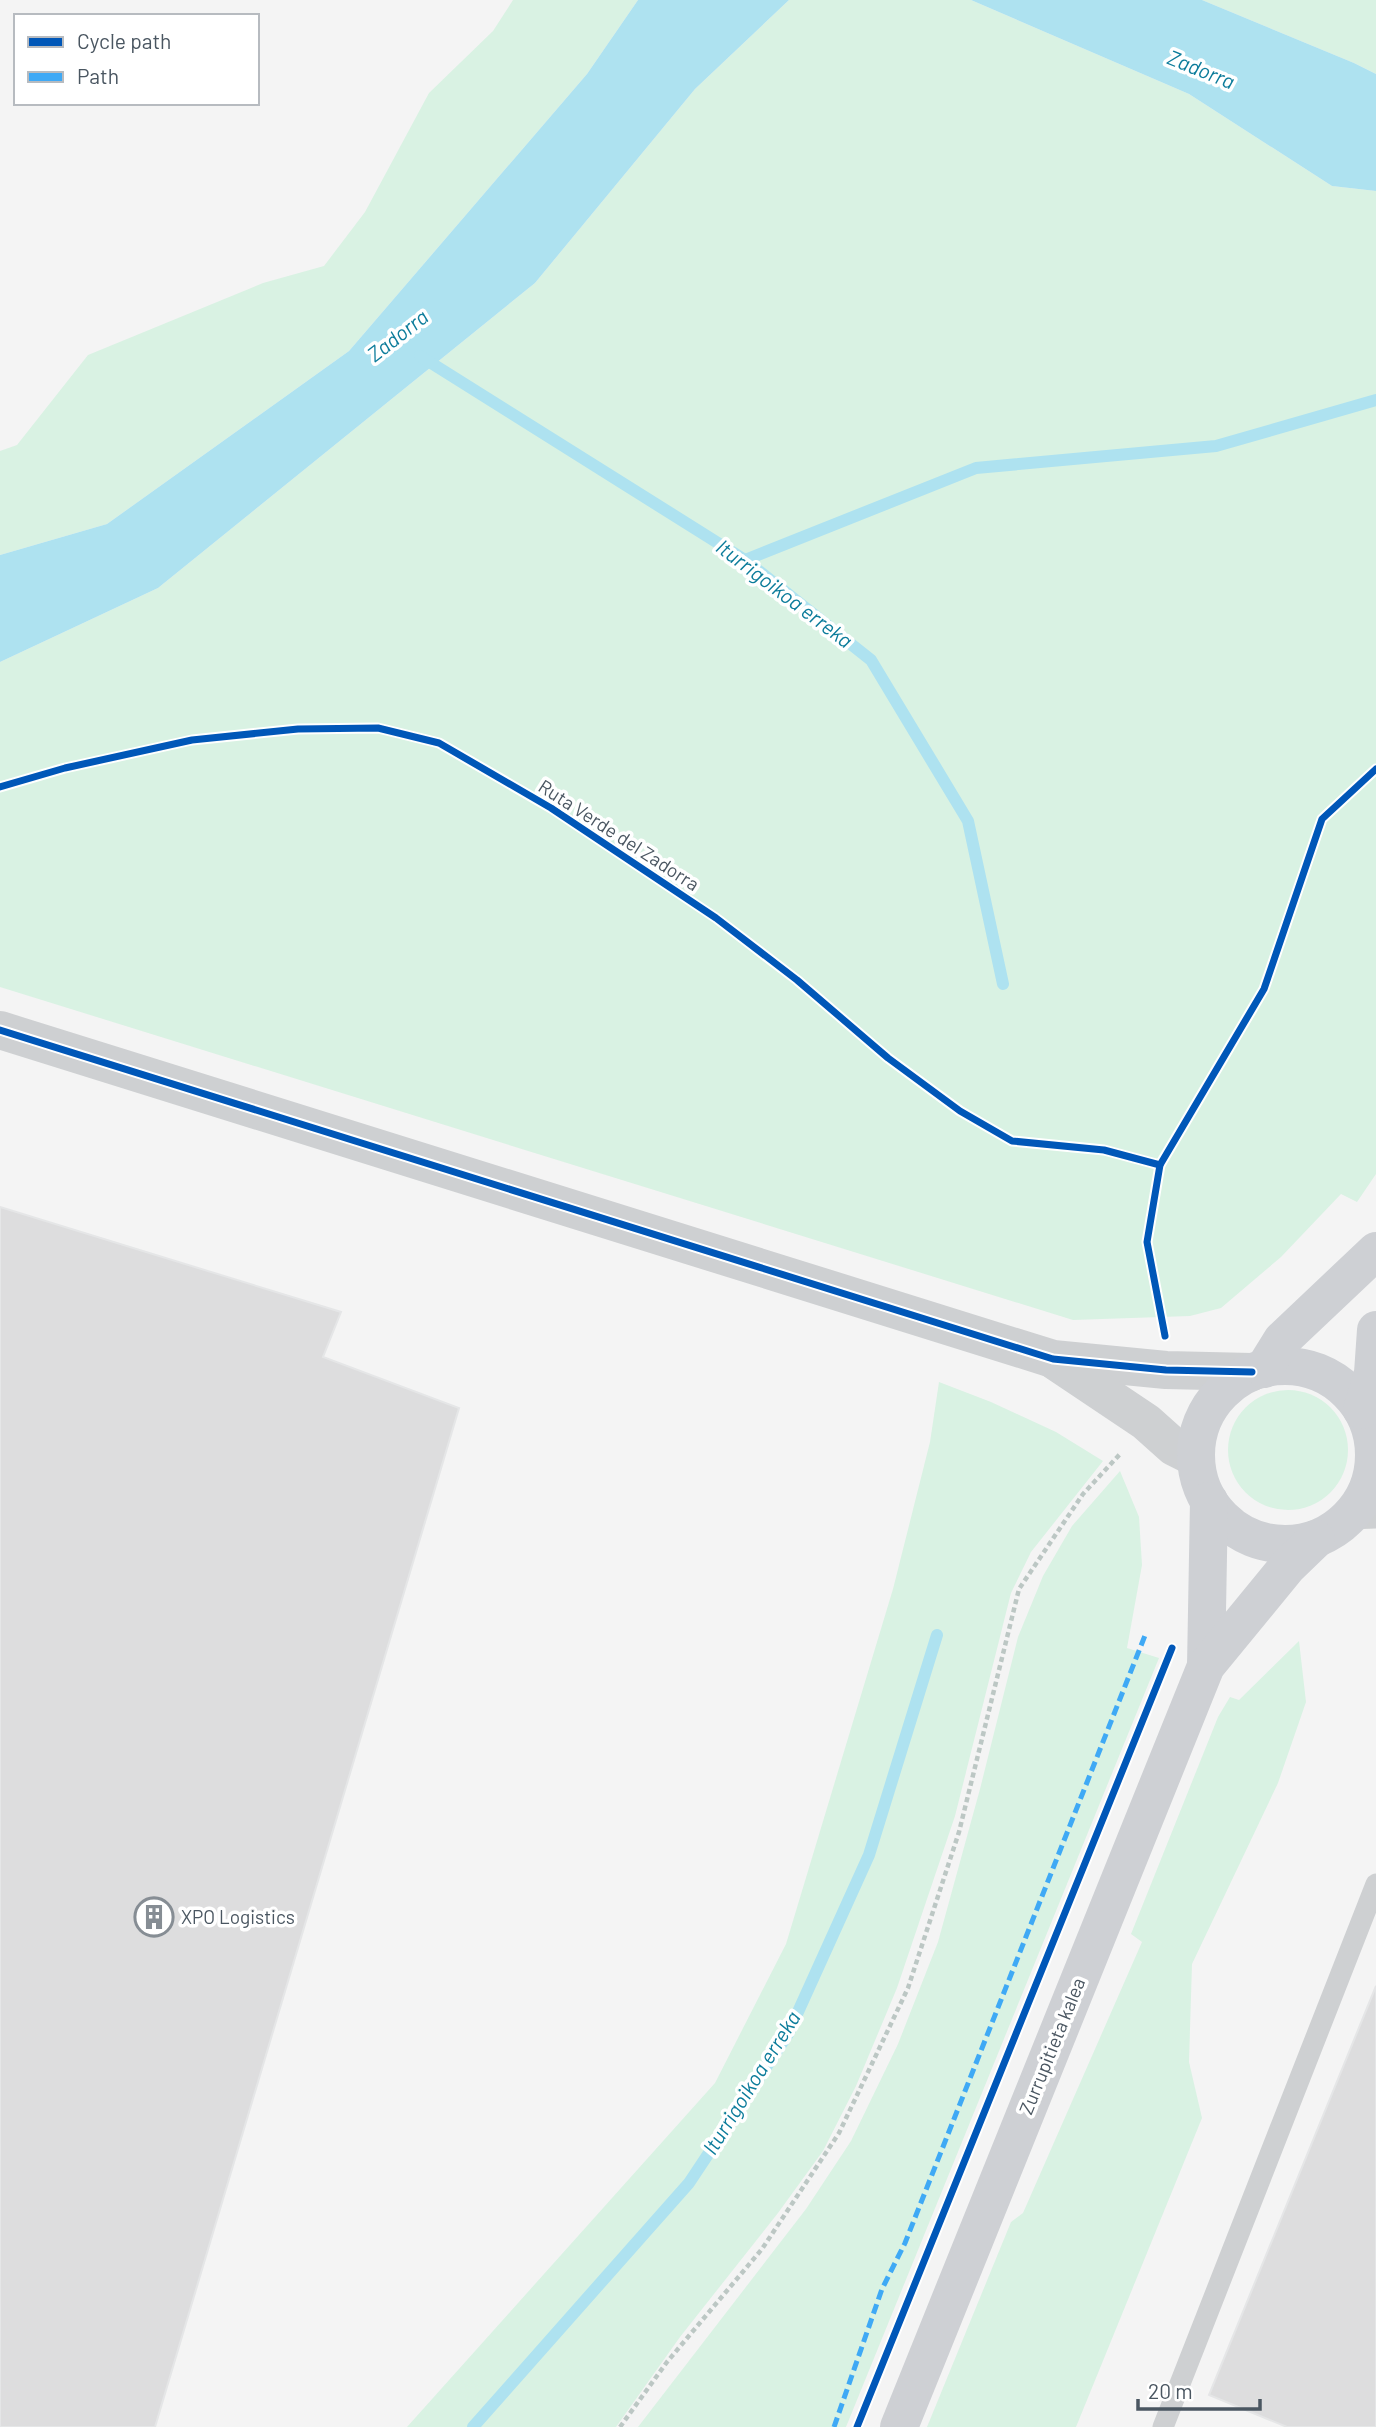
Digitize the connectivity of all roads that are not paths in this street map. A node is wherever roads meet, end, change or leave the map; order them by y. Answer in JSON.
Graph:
{"nodes":[{"id":1,"x":0,"y":1030,"type":"edge"},
{"id":2,"x":1376,"y":1251,"type":"edge"},
{"id":3,"x":1376,"y":1330,"type":"edge"},
{"id":4,"x":1053,"y":1359,"type":"junction"},
{"id":5,"x":1258,"y":1370,"type":"junction"},
{"id":6,"x":1362,"y":1410,"type":"junction"},
{"id":7,"x":1375,"y":1447,"type":"edge"},
{"id":8,"x":1196,"y":1458,"type":"junction"},
{"id":9,"x":1209,"y":1502,"type":"junction"},
{"id":10,"x":1347,"y":1525,"type":"edge"},
{"id":11,"x":1206,"y":1666,"type":"junction"},
{"id":12,"x":1376,"y":1884,"type":"edge"},
{"id":13,"x":899,"y":2427,"type":"edge"},
{"id":14,"x":1163,"y":2427,"type":"edge"}],
"edges":[{"from":1,"to":4,"type":"street"},
{"from":2,"to":5,"type":"street"},
{"from":3,"to":6,"type":"street"},
{"from":4,"to":5,"type":"street"},
{"from":4,"to":8,"type":"street"},
{"from":5,"to":6,"type":"street"},
{"from":5,"to":8,"type":"street"},
{"from":6,"to":7,"type":"street"},
{"from":7,"to":10,"type":"street"},
{"from":8,"to":9,"type":"street"},
{"from":9,"to":10,"type":"street"},
{"from":9,"to":11,"type":"street","name":"Zurrupitieta kalea"},
{"from":10,"to":11,"type":"street","name":"Zurrupitieta kalea"},
{"from":11,"to":13,"type":"street","name":"Zurrupitieta kalea"},
{"from":12,"to":14,"type":"lane"}]}
